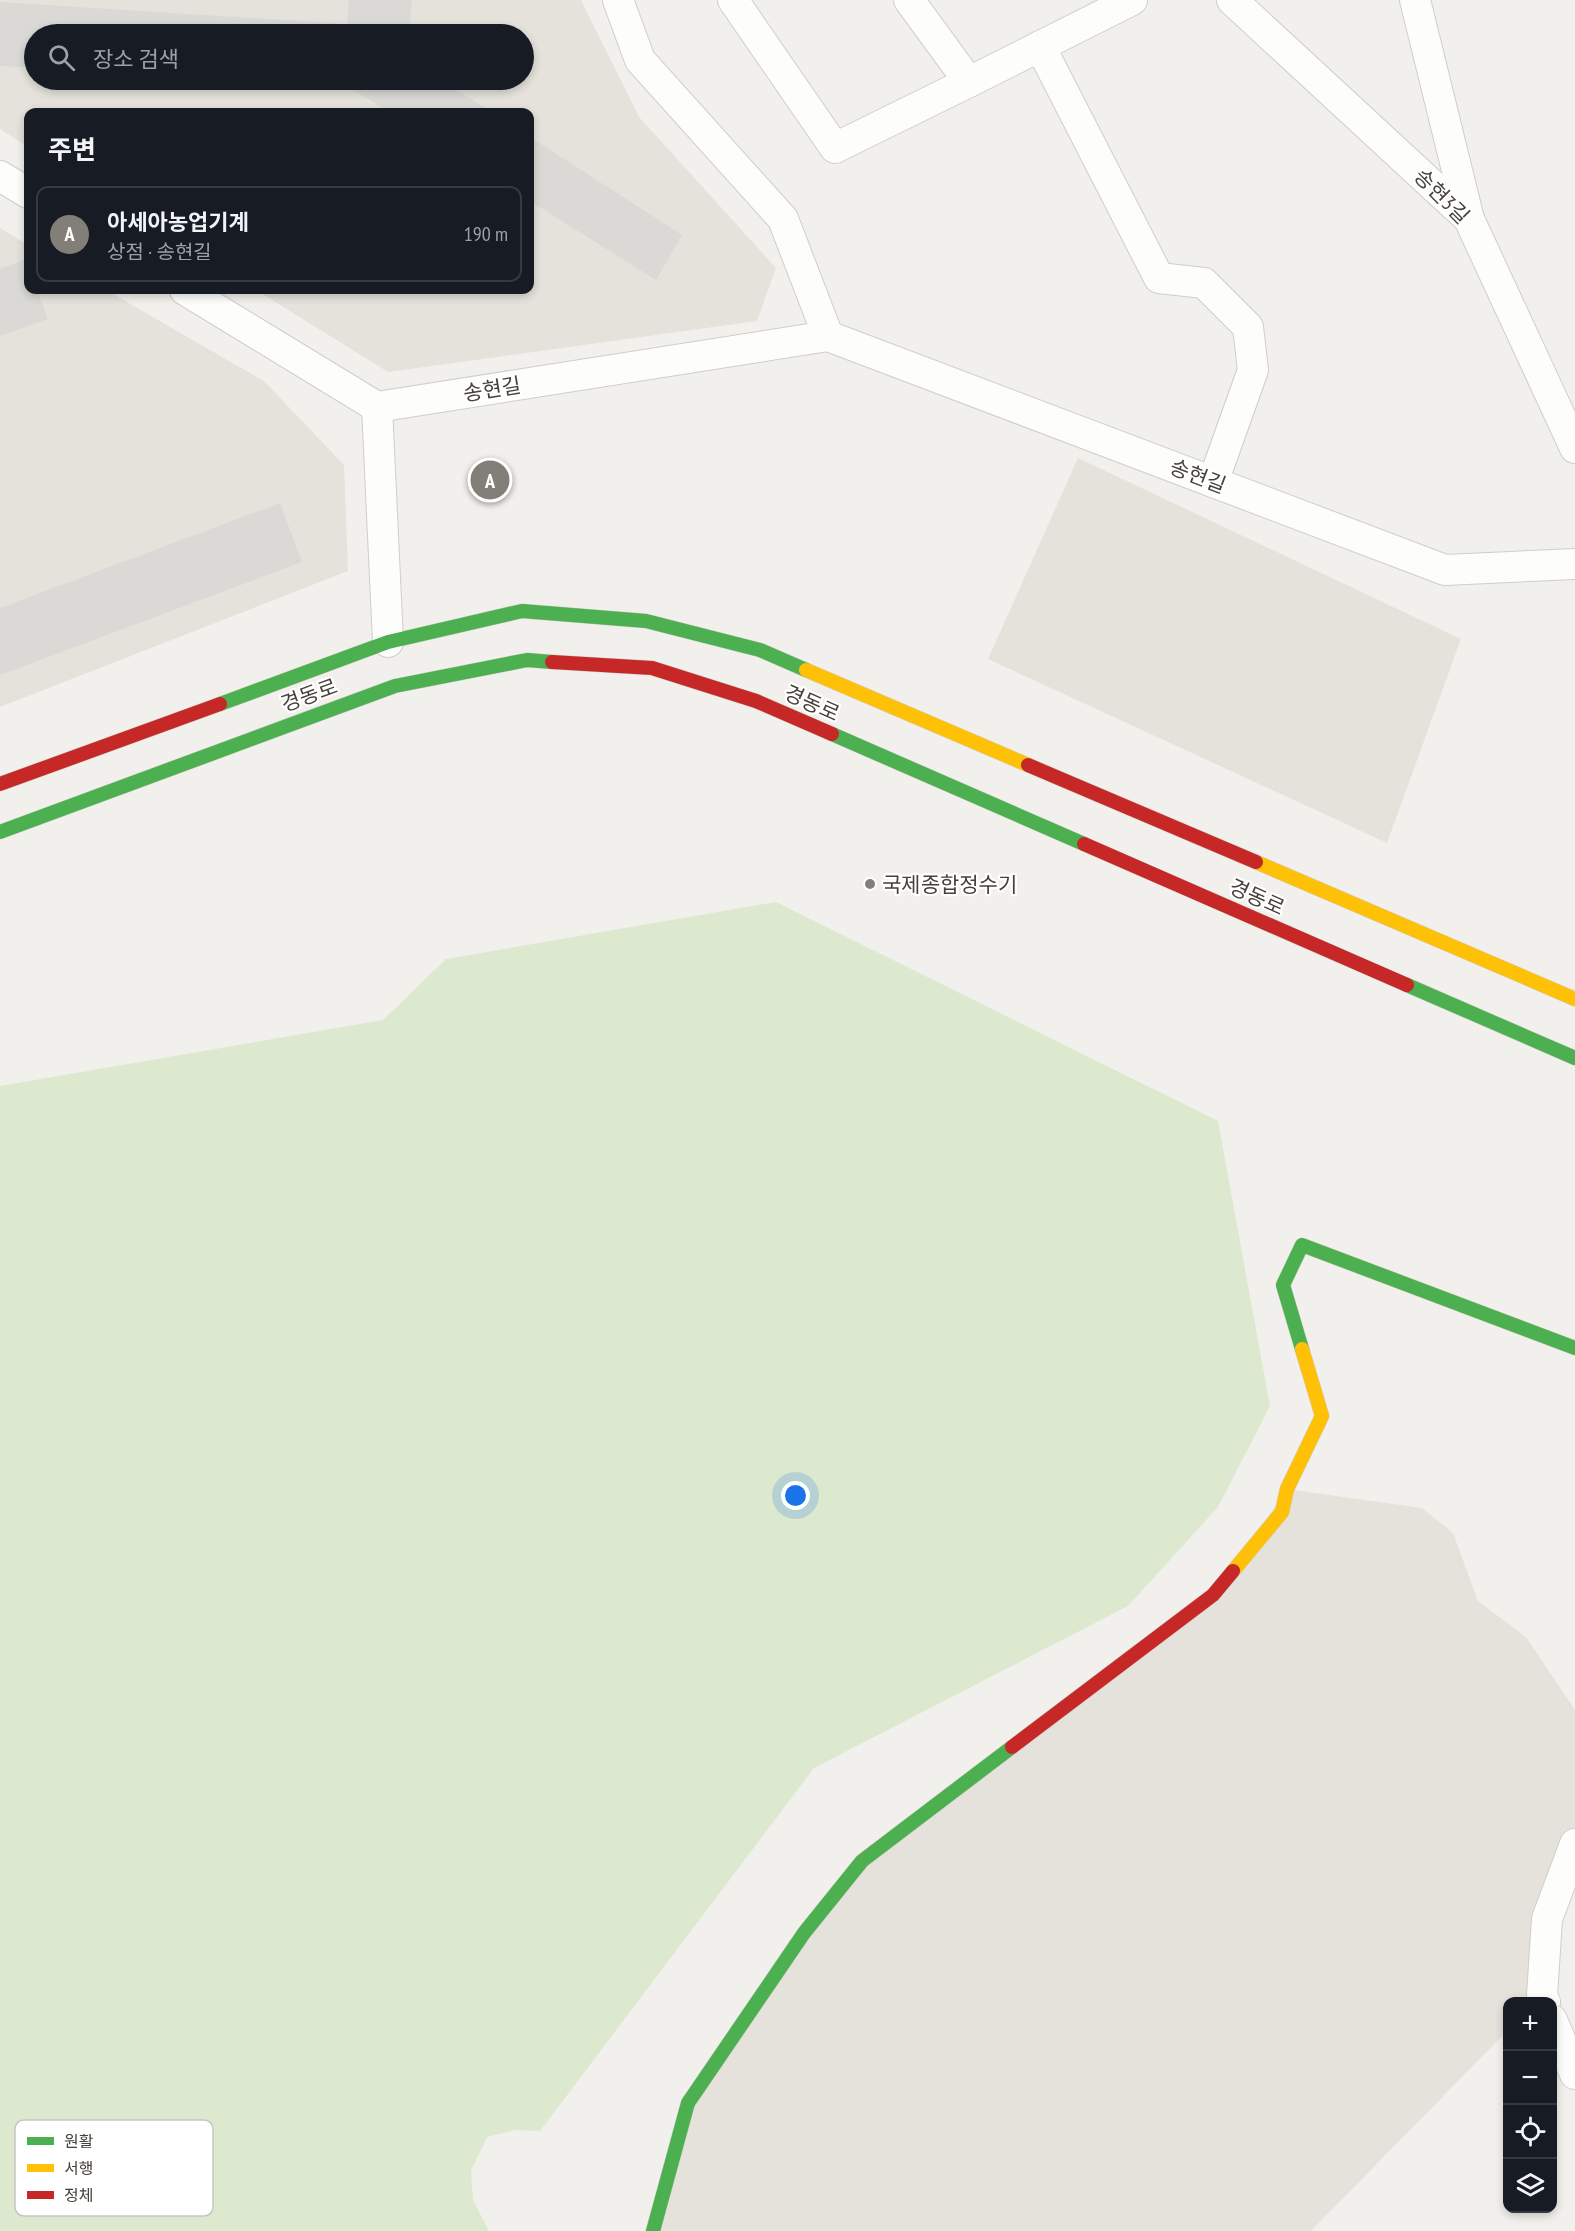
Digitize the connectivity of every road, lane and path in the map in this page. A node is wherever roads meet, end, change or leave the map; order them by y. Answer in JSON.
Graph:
{"nodes":[{"id":1,"x":618,"y":0,"type":"edge"},
{"id":2,"x":733,"y":0,"type":"edge"},
{"id":3,"x":909,"y":0,"type":"edge"},
{"id":4,"x":1132,"y":0,"type":"edge"},
{"id":5,"x":1232,"y":0,"type":"edge"},
{"id":6,"x":1414,"y":0,"type":"edge"},
{"id":7,"x":1094,"y":8,"type":"edge"},
{"id":8,"x":1040,"y":46,"type":"junction"},
{"id":9,"x":969,"y":82,"type":"junction"},
{"id":10,"x":0,"y":176,"type":"edge"},
{"id":11,"x":24,"y":191,"type":"edge"},
{"id":12,"x":1469,"y":219,"type":"junction"},
{"id":13,"x":192,"y":294,"type":"edge"},
{"id":14,"x":828,"y":336,"type":"junction"},
{"id":15,"x":377,"y":407,"type":"junction"},
{"id":16,"x":1575,"y":448,"type":"edge"},
{"id":17,"x":1213,"y":482,"type":"junction"},
{"id":18,"x":1575,"y":564,"type":"edge"},
{"id":19,"x":388,"y":642,"type":"junction"},
{"id":20,"x":0,"y":784,"type":"edge"},
{"id":21,"x":0,"y":832,"type":"edge"},
{"id":22,"x":1575,"y":999,"type":"edge"},
{"id":23,"x":1575,"y":1058,"type":"edge"},
{"id":24,"x":1575,"y":1348,"type":"edge"},
{"id":25,"x":1575,"y":1844,"type":"edge"},
{"id":26,"x":1543,"y":1997,"type":"edge"},
{"id":27,"x":1557,"y":2032,"type":"edge"},
{"id":28,"x":1575,"y":2074,"type":"edge"},
{"id":29,"x":653,"y":2231,"type":"edge"}],
"edges":[{"from":1,"to":14,"type":"street"},
{"from":2,"to":9,"type":"street"},
{"from":3,"to":9,"type":"street"},
{"from":4,"to":7,"type":"street"},
{"from":5,"to":12,"type":"street","name":"송현3길"},
{"from":6,"to":12,"type":"street"},
{"from":7,"to":8,"type":"street"},
{"from":8,"to":9,"type":"street"},
{"from":8,"to":17,"type":"street"},
{"from":10,"to":11,"type":"street"},
{"from":12,"to":16,"type":"street","name":"송현3길"},
{"from":13,"to":15,"type":"street"},
{"from":14,"to":15,"type":"street","name":"송현길"},
{"from":14,"to":17,"type":"street","name":"송현길"},
{"from":15,"to":19,"type":"street"},
{"from":17,"to":18,"type":"street","name":"송현길"},
{"from":19,"to":20,"type":"street","name":"경동로"},
{"from":19,"to":22,"type":"street","name":"경동로"},
{"from":21,"to":23,"type":"street","name":"경동로"},
{"from":24,"to":29,"type":"street"},
{"from":25,"to":26,"type":"street"},
{"from":27,"to":28,"type":"street"}]}
